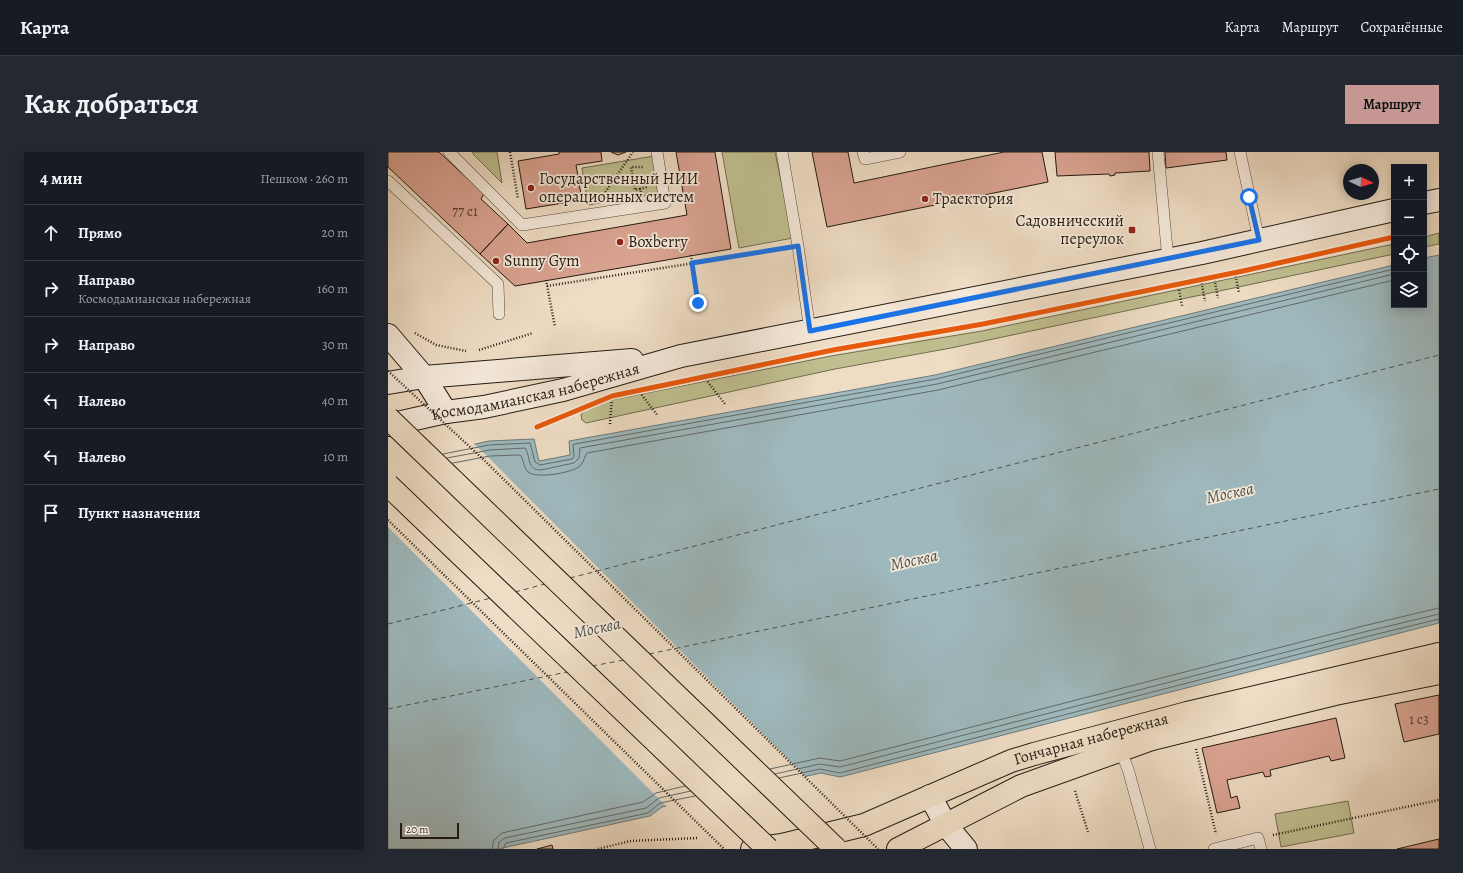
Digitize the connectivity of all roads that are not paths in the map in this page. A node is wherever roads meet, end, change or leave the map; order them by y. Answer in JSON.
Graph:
{"nodes":[{"id":1,"x":449,"y":152,"type":"edge"},
{"id":2,"x":657,"y":152,"type":"edge"},
{"id":3,"x":782,"y":152,"type":"edge"},
{"id":4,"x":863,"y":152,"type":"edge"},
{"id":5,"x":900,"y":152,"type":"edge"},
{"id":6,"x":1158,"y":152,"type":"edge"},
{"id":7,"x":1240,"y":152,"type":"edge"},
{"id":8,"x":388,"y":180,"type":"edge"},
{"id":9,"x":1439,"y":200,"type":"edge"},
{"id":10,"x":1427,"y":203,"type":"edge"},
{"id":11,"x":1391,"y":211,"type":"edge"},
{"id":12,"x":1259,"y":240,"type":"junction"},
{"id":13,"x":1168,"y":260,"type":"junction"},
{"id":14,"x":499,"y":314,"type":"dead end"},
{"id":15,"x":810,"y":331,"type":"junction"},
{"id":16,"x":388,"y":335,"type":"edge"},
{"id":17,"x":681,"y":356,"type":"junction"},
{"id":18,"x":424,"y":377,"type":"junction"},
{"id":19,"x":388,"y":383,"type":"edge"},
{"id":20,"x":446,"y":412,"type":"junction"},
{"id":21,"x":388,"y":418,"type":"edge"},
{"id":22,"x":388,"y":425,"type":"edge"},
{"id":23,"x":388,"y":485,"type":"edge"},
{"id":24,"x":1439,"y":654,"type":"edge"},
{"id":25,"x":1439,"y":673,"type":"edge"},
{"id":26,"x":1120,"y":750,"type":"junction"},
{"id":27,"x":930,"y":796,"type":"junction"},
{"id":28,"x":946,"y":825,"type":"junction"},
{"id":29,"x":1216,"y":848,"type":"edge"},
{"id":30,"x":752,"y":849,"type":"edge"},
{"id":31,"x":768,"y":849,"type":"edge"},
{"id":32,"x":836,"y":849,"type":"edge"},
{"id":33,"x":898,"y":849,"type":"edge"},
{"id":34,"x":966,"y":849,"type":"edge"},
{"id":35,"x":1150,"y":849,"type":"edge"},
{"id":36,"x":1261,"y":849,"type":"edge"}],
"edges":[{"from":1,"to":2,"type":"lane"},
{"from":3,"to":15,"type":"lane"},
{"from":4,"to":5,"type":"lane"},
{"from":6,"to":13,"type":"lane"},
{"from":7,"to":12,"type":"lane"},
{"from":8,"to":14,"type":"lane"},
{"from":9,"to":10,"type":"main road"},
{"from":11,"to":12,"type":"main road","name":"Космодамианская набережная"},
{"from":12,"to":13,"type":"main road","name":"Космодамианская набережная"},
{"from":13,"to":15,"type":"main road","name":"Космодамианская набережная"},
{"from":15,"to":17,"type":"main road","name":"Космодамианская набережная"},
{"from":16,"to":18,"type":"main road"},
{"from":17,"to":18,"type":"main road","name":"Космодамианская набережная"},
{"from":17,"to":20,"type":"main road","name":"Космодамианская набережная"},
{"from":18,"to":19,"type":"main road","name":"Космодамианская набережная"},
{"from":18,"to":20,"type":"main road"},
{"from":20,"to":22,"type":"main road","name":"Космодамианская набережная"},
{"from":21,"to":32,"type":"main road","bridge":true},
{"from":23,"to":31,"type":"main road","bridge":true},
{"from":24,"to":27,"type":"main road","name":"Гончарная набережная"},
{"from":25,"to":26,"type":"main road","name":"Гончарная набережная"},
{"from":26,"to":28,"type":"main road","name":"Гончарная набережная"},
{"from":26,"to":35,"type":"lane"},
{"from":27,"to":28,"type":"main road"},
{"from":27,"to":30,"type":"main road","name":"Гончарная набережная"},
{"from":28,"to":33,"type":"main road","name":"Гончарная набережная"},
{"from":28,"to":34,"type":"main road"},
{"from":29,"to":36,"type":"lane"}]}
